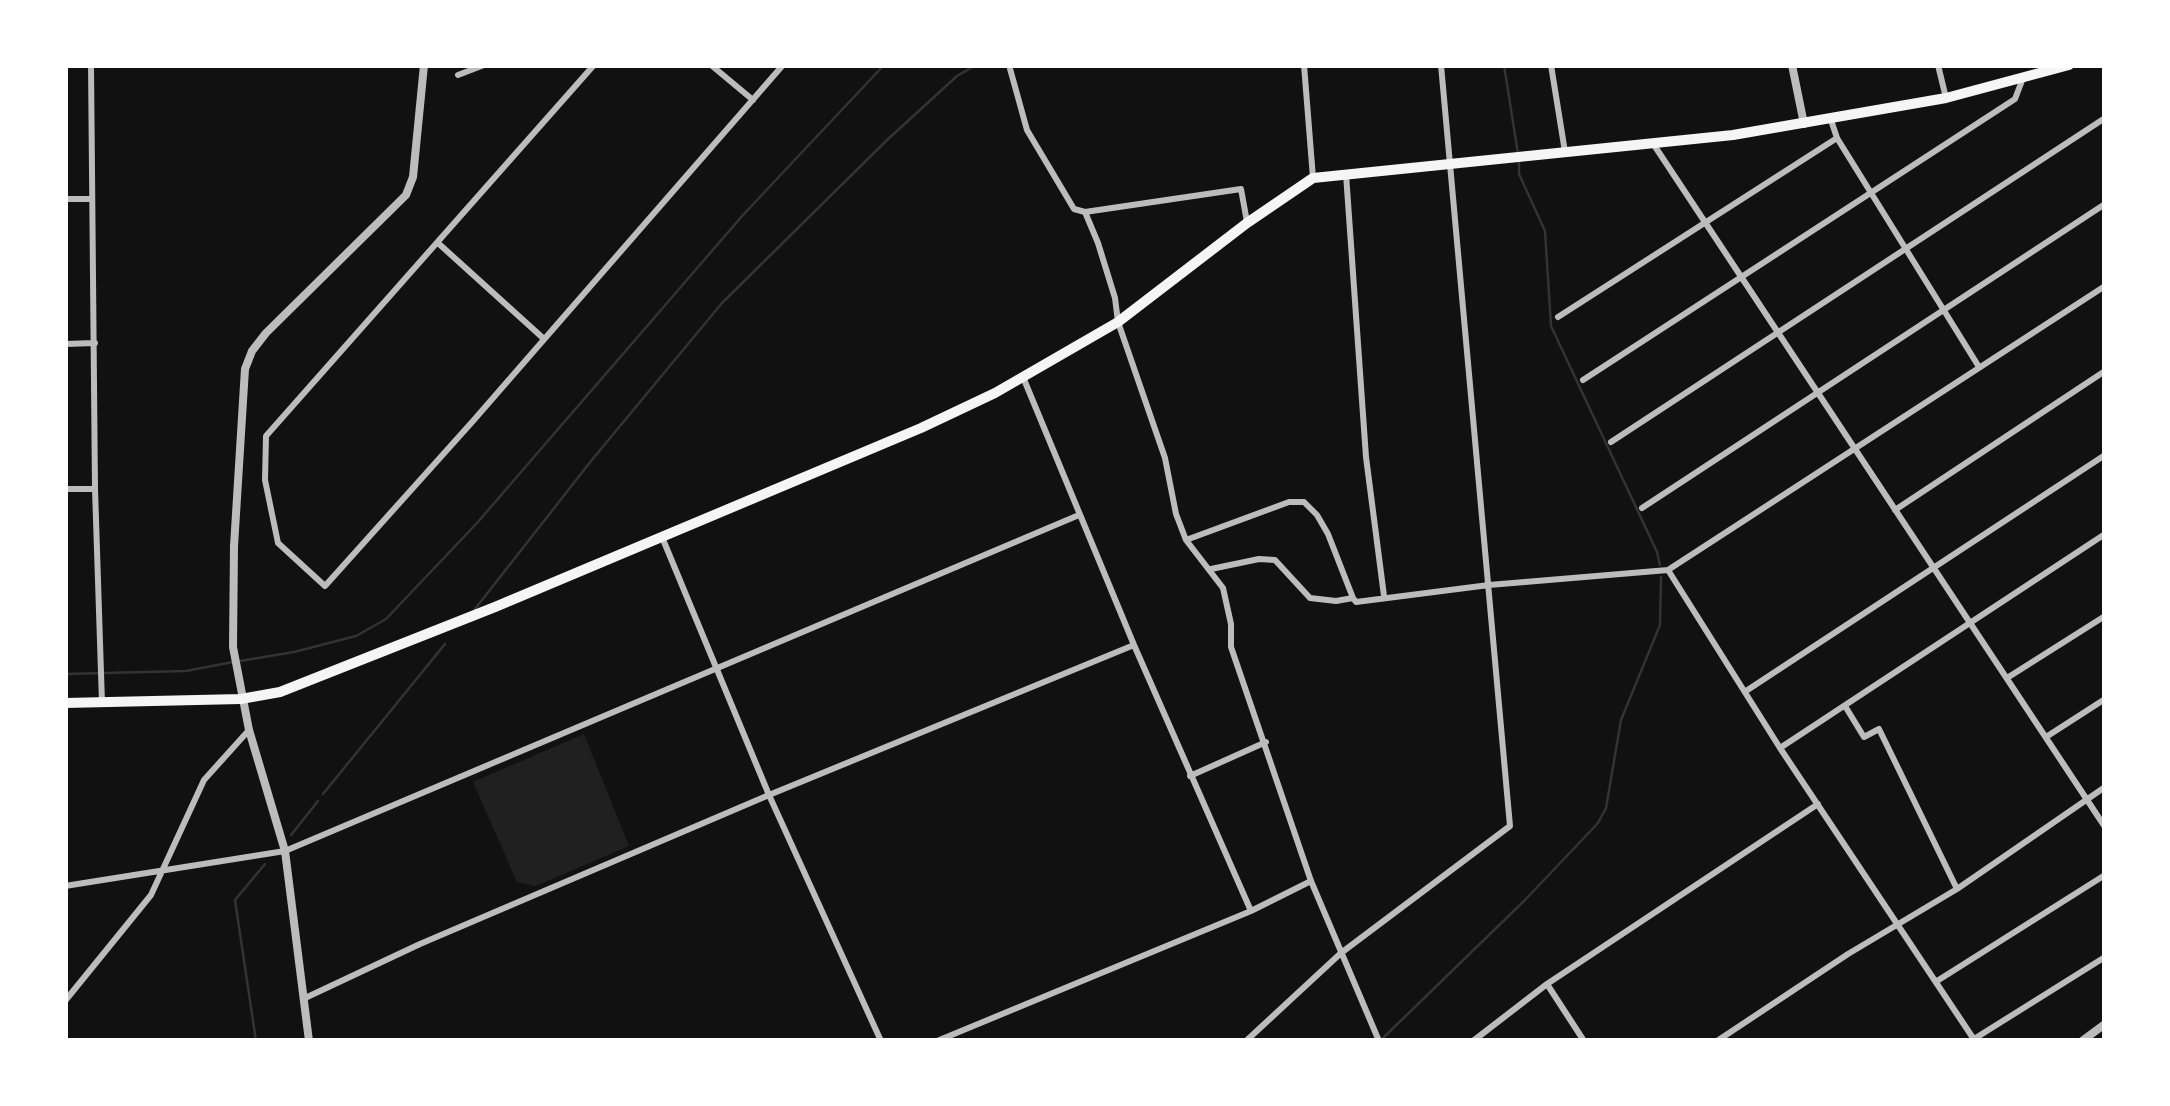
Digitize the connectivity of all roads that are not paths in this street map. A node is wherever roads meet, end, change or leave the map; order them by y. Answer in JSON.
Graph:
{"nodes":[{"id":1,"x":91,"y":65,"type":"edge"},
{"id":2,"x":424,"y":65,"type":"edge"},
{"id":3,"x":484,"y":65,"type":"edge"},
{"id":4,"x":594,"y":65,"type":"edge"},
{"id":5,"x":710,"y":65,"type":"edge"},
{"id":6,"x":783,"y":65,"type":"edge"},
{"id":7,"x":1009,"y":65,"type":"edge"},
{"id":8,"x":1304,"y":65,"type":"edge"},
{"id":9,"x":1442,"y":65,"type":"edge"},
{"id":10,"x":1550,"y":65,"type":"edge"},
{"id":11,"x":1792,"y":65,"type":"edge"},
{"id":12,"x":1938,"y":65,"type":"edge"},
{"id":13,"x":2069,"y":65,"type":"edge"},
{"id":14,"x":2044,"y":68,"type":"edge"},
{"id":15,"x":458,"y":75,"type":"dead end"},
{"id":16,"x":2024,"y":77,"type":"junction"},
{"id":17,"x":1946,"y":98,"type":"junction"},
{"id":18,"x":752,"y":100,"type":"junction"},
{"id":19,"x":2105,"y":118,"type":"edge"},
{"id":20,"x":1831,"y":120,"type":"junction"},
{"id":21,"x":1804,"y":124,"type":"junction"},
{"id":22,"x":1837,"y":138,"type":"junction"},
{"id":23,"x":1654,"y":145,"type":"junction"},
{"id":24,"x":1566,"y":152,"type":"junction"},
{"id":25,"x":1452,"y":163,"type":"junction"},
{"id":26,"x":1346,"y":173,"type":"junction"},
{"id":27,"x":1313,"y":178,"type":"junction"},
{"id":28,"x":1871,"y":193,"type":"junction"},
{"id":29,"x":65,"y":199,"type":"edge"},
{"id":30,"x":92,"y":199,"type":"junction"},
{"id":31,"x":2105,"y":204,"type":"edge"},
{"id":32,"x":1085,"y":212,"type":"junction"},
{"id":33,"x":1705,"y":222,"type":"junction"},
{"id":34,"x":1247,"y":223,"type":"junction"},
{"id":35,"x":438,"y":243,"type":"junction"},
{"id":36,"x":1906,"y":250,"type":"junction"},
{"id":37,"x":1742,"y":277,"type":"junction"},
{"id":38,"x":2105,"y":286,"type":"edge"},
{"id":39,"x":1944,"y":308,"type":"junction"},
{"id":40,"x":1558,"y":317,"type":"dead end"},
{"id":41,"x":1118,"y":322,"type":"junction"},
{"id":42,"x":1779,"y":334,"type":"junction"},
{"id":43,"x":544,"y":338,"type":"junction"},
{"id":44,"x":65,"y":344,"type":"edge"},
{"id":45,"x":94,"y":344,"type":"junction"},
{"id":46,"x":1979,"y":367,"type":"junction"},
{"id":47,"x":2105,"y":372,"type":"edge"},
{"id":48,"x":1023,"y":377,"type":"junction"},
{"id":49,"x":1583,"y":380,"type":"dead end"},
{"id":50,"x":1817,"y":391,"type":"junction"},
{"id":51,"x":1611,"y":442,"type":"dead end"},
{"id":52,"x":1854,"y":450,"type":"junction"},
{"id":53,"x":2105,"y":455,"type":"edge"},
{"id":54,"x":95,"y":489,"type":"junction"},
{"id":55,"x":65,"y":490,"type":"edge"},
{"id":56,"x":1642,"y":508,"type":"dead end"},
{"id":57,"x":1895,"y":510,"type":"junction"},
{"id":58,"x":1079,"y":515,"type":"junction"},
{"id":59,"x":2105,"y":534,"type":"edge"},
{"id":60,"x":661,"y":536,"type":"junction"},
{"id":61,"x":1186,"y":540,"type":"junction"},
{"id":62,"x":1211,"y":569,"type":"junction"},
{"id":63,"x":1934,"y":569,"type":"junction"},
{"id":64,"x":1668,"y":570,"type":"junction"},
{"id":65,"x":1489,"y":585,"type":"junction"},
{"id":66,"x":1384,"y":596,"type":"junction"},
{"id":67,"x":1353,"y":598,"type":"junction"},
{"id":68,"x":2105,"y":616,"type":"edge"},
{"id":69,"x":1970,"y":624,"type":"junction"},
{"id":70,"x":1134,"y":645,"type":"junction"},
{"id":71,"x":716,"y":668,"type":"junction"},
{"id":72,"x":2006,"y":678,"type":"junction"},
{"id":73,"x":1746,"y":691,"type":"junction"},
{"id":74,"x":241,"y":699,"type":"junction"},
{"id":75,"x":2105,"y":699,"type":"edge"},
{"id":76,"x":65,"y":703,"type":"edge"},
{"id":77,"x":102,"y":704,"type":"junction"},
{"id":78,"x":1845,"y":706,"type":"junction"},
{"id":79,"x":248,"y":730,"type":"junction"},
{"id":80,"x":2046,"y":737,"type":"junction"},
{"id":81,"x":1266,"y":742,"type":"junction"},
{"id":82,"x":1780,"y":748,"type":"junction"},
{"id":83,"x":1190,"y":776,"type":"junction"},
{"id":84,"x":2105,"y":787,"type":"edge"},
{"id":85,"x":770,"y":795,"type":"junction"},
{"id":86,"x":2086,"y":798,"type":"junction"},
{"id":87,"x":1818,"y":804,"type":"junction"},
{"id":88,"x":2105,"y":828,"type":"edge"},
{"id":89,"x":285,"y":851,"type":"junction"},
{"id":90,"x":160,"y":871,"type":"junction"},
{"id":91,"x":2105,"y":875,"type":"edge"},
{"id":92,"x":1311,"y":881,"type":"junction"},
{"id":93,"x":65,"y":886,"type":"edge"},
{"id":94,"x":1957,"y":888,"type":"junction"},
{"id":95,"x":1250,"y":910,"type":"junction"},
{"id":96,"x":1898,"y":924,"type":"junction"},
{"id":97,"x":1341,"y":953,"type":"junction"},
{"id":98,"x":2105,"y":957,"type":"edge"},
{"id":99,"x":1937,"y":981,"type":"junction"},
{"id":100,"x":1547,"y":984,"type":"junction"},
{"id":101,"x":303,"y":999,"type":"junction"},
{"id":102,"x":65,"y":1002,"type":"edge"},
{"id":103,"x":2105,"y":1024,"type":"edge"},
{"id":104,"x":1975,"y":1040,"type":"edge"},
{"id":105,"x":310,"y":1041,"type":"edge"},
{"id":106,"x":881,"y":1041,"type":"edge"},
{"id":107,"x":937,"y":1041,"type":"edge"},
{"id":108,"x":1246,"y":1041,"type":"edge"},
{"id":109,"x":1379,"y":1041,"type":"edge"},
{"id":110,"x":1473,"y":1041,"type":"edge"},
{"id":111,"x":1584,"y":1041,"type":"edge"},
{"id":112,"x":1716,"y":1041,"type":"edge"},
{"id":113,"x":2082,"y":1041,"type":"edge"}],
"edges":[{"from":1,"to":30,"type":"street"},
{"from":2,"to":74,"type":"street"},
{"from":3,"to":15,"type":"street"},
{"from":4,"to":35,"type":"street"},
{"from":5,"to":18,"type":"street"},
{"from":6,"to":18,"type":"street"},
{"from":7,"to":32,"type":"street"},
{"from":8,"to":27,"type":"street"},
{"from":9,"to":25,"type":"street"},
{"from":10,"to":24,"type":"street"},
{"from":11,"to":21,"type":"street"},
{"from":12,"to":17,"type":"street"},
{"from":13,"to":14,"type":"main road"},
{"from":14,"to":16,"type":"main road"},
{"from":16,"to":17,"type":"main road"},
{"from":16,"to":28,"type":"street"},
{"from":17,"to":20,"type":"main road"},
{"from":18,"to":43,"type":"street"},
{"from":19,"to":36,"type":"street"},
{"from":20,"to":21,"type":"main road"},
{"from":20,"to":22,"type":"street"},
{"from":21,"to":23,"type":"main road"},
{"from":22,"to":28,"type":"street"},
{"from":22,"to":33,"type":"street"},
{"from":23,"to":24,"type":"main road"},
{"from":23,"to":33,"type":"street"},
{"from":24,"to":25,"type":"main road"},
{"from":25,"to":26,"type":"main road"},
{"from":25,"to":65,"type":"street"},
{"from":26,"to":27,"type":"main road"},
{"from":26,"to":66,"type":"street"},
{"from":27,"to":34,"type":"main road"},
{"from":28,"to":36,"type":"street"},
{"from":28,"to":37,"type":"street"},
{"from":29,"to":30,"type":"street"},
{"from":30,"to":45,"type":"street"},
{"from":31,"to":39,"type":"street"},
{"from":32,"to":34,"type":"street"},
{"from":32,"to":41,"type":"street"},
{"from":33,"to":37,"type":"street"},
{"from":33,"to":40,"type":"street"},
{"from":34,"to":41,"type":"main road"},
{"from":35,"to":43,"type":"street"},
{"from":35,"to":43,"type":"street"},
{"from":36,"to":39,"type":"street"},
{"from":36,"to":42,"type":"street"},
{"from":37,"to":42,"type":"street"},
{"from":37,"to":49,"type":"street"},
{"from":38,"to":46,"type":"street"},
{"from":39,"to":46,"type":"street"},
{"from":39,"to":50,"type":"street"},
{"from":41,"to":48,"type":"main road"},
{"from":41,"to":61,"type":"street"},
{"from":42,"to":50,"type":"street"},
{"from":42,"to":51,"type":"street"},
{"from":44,"to":45,"type":"street"},
{"from":45,"to":54,"type":"street"},
{"from":46,"to":52,"type":"street"},
{"from":47,"to":57,"type":"street"},
{"from":48,"to":58,"type":"street"},
{"from":48,"to":60,"type":"main road"},
{"from":50,"to":52,"type":"street"},
{"from":50,"to":56,"type":"street"},
{"from":52,"to":57,"type":"street"},
{"from":52,"to":64,"type":"street"},
{"from":53,"to":63,"type":"street"},
{"from":54,"to":55,"type":"street"},
{"from":54,"to":77,"type":"street"},
{"from":57,"to":63,"type":"street"},
{"from":58,"to":70,"type":"street"},
{"from":58,"to":71,"type":"street"},
{"from":59,"to":69,"type":"street"},
{"from":60,"to":71,"type":"street"},
{"from":60,"to":74,"type":"main road"},
{"from":61,"to":62,"type":"street"},
{"from":61,"to":67,"type":"street"},
{"from":62,"to":67,"type":"street"},
{"from":62,"to":81,"type":"street"},
{"from":63,"to":69,"type":"street"},
{"from":63,"to":73,"type":"street"},
{"from":64,"to":65,"type":"street"},
{"from":64,"to":73,"type":"street"},
{"from":65,"to":66,"type":"street"},
{"from":65,"to":97,"type":"street"},
{"from":66,"to":67,"type":"street"},
{"from":68,"to":72,"type":"street"},
{"from":69,"to":72,"type":"street"},
{"from":69,"to":78,"type":"street"},
{"from":70,"to":83,"type":"street"},
{"from":70,"to":85,"type":"street"},
{"from":71,"to":85,"type":"street"},
{"from":71,"to":89,"type":"street"},
{"from":72,"to":80,"type":"street"},
{"from":73,"to":82,"type":"street"},
{"from":74,"to":77,"type":"main road"},
{"from":74,"to":79,"type":"street"},
{"from":75,"to":80,"type":"street"},
{"from":76,"to":77,"type":"main road"},
{"from":78,"to":82,"type":"street"},
{"from":78,"to":94,"type":"street"},
{"from":79,"to":89,"type":"street"},
{"from":79,"to":90,"type":"street"},
{"from":80,"to":86,"type":"street"},
{"from":81,"to":83,"type":"street"},
{"from":81,"to":92,"type":"street"},
{"from":82,"to":87,"type":"street"},
{"from":83,"to":95,"type":"street"},
{"from":84,"to":86,"type":"street"},
{"from":85,"to":101,"type":"street"},
{"from":85,"to":106,"type":"street"},
{"from":86,"to":88,"type":"street"},
{"from":86,"to":94,"type":"street"},
{"from":87,"to":96,"type":"street"},
{"from":87,"to":100,"type":"street"},
{"from":89,"to":90,"type":"street"},
{"from":89,"to":101,"type":"street"},
{"from":90,"to":93,"type":"street"},
{"from":90,"to":102,"type":"street"},
{"from":91,"to":99,"type":"street"},
{"from":92,"to":95,"type":"street"},
{"from":92,"to":97,"type":"street"},
{"from":94,"to":96,"type":"street"},
{"from":95,"to":107,"type":"street"},
{"from":96,"to":99,"type":"street"},
{"from":96,"to":112,"type":"street"},
{"from":97,"to":108,"type":"street"},
{"from":97,"to":109,"type":"street"},
{"from":98,"to":104,"type":"street"},
{"from":99,"to":104,"type":"street"},
{"from":100,"to":110,"type":"street"},
{"from":100,"to":111,"type":"street"},
{"from":101,"to":105,"type":"street"},
{"from":103,"to":113,"type":"street"}]}
